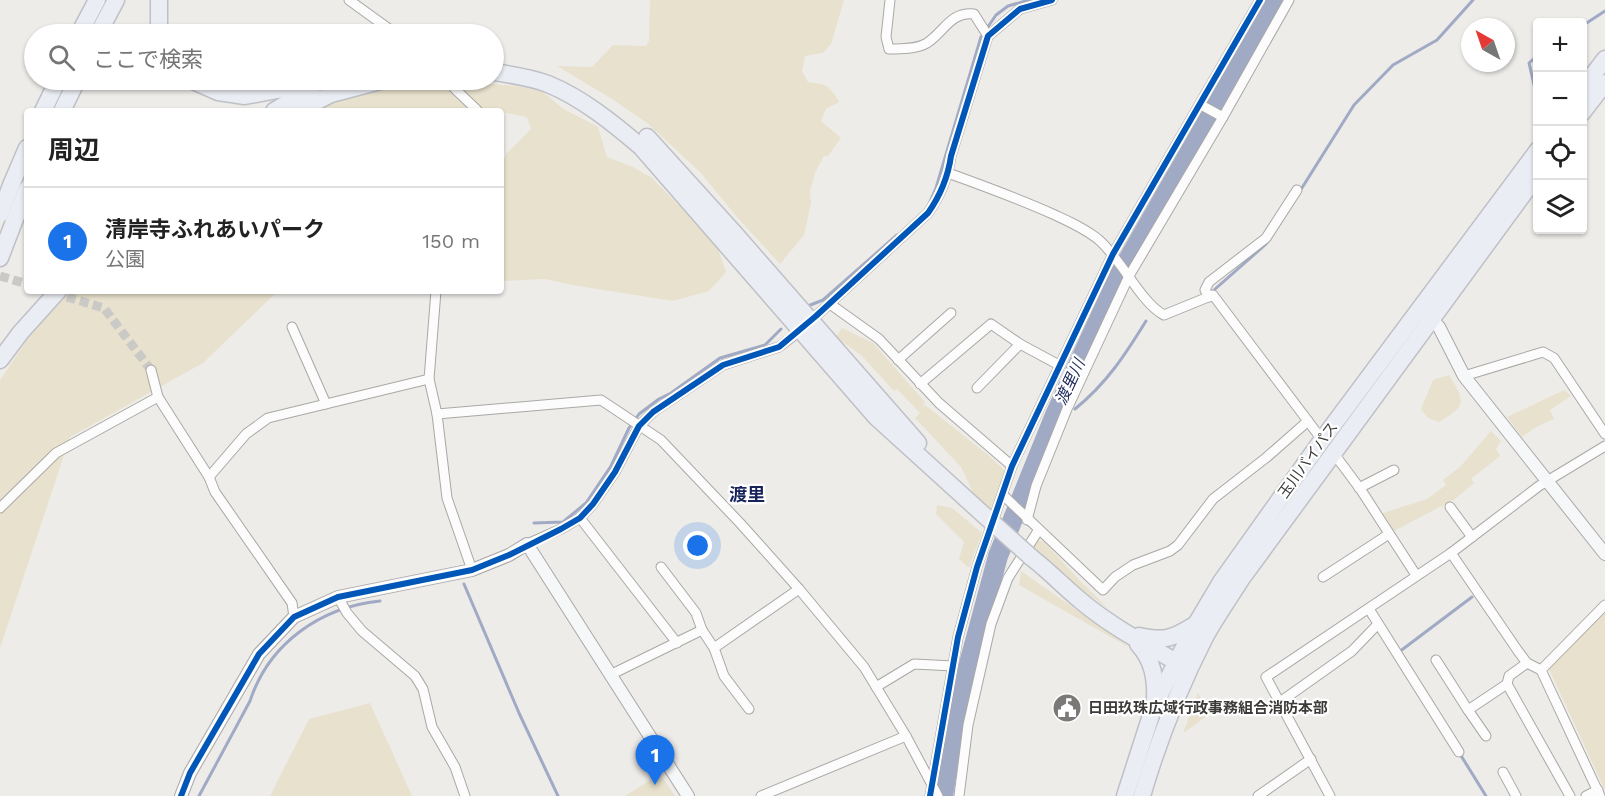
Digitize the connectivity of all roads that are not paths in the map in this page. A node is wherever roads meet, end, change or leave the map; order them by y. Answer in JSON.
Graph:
{"nodes":[{"id":1,"x":97,"y":0,"type":"edge"},
{"id":2,"x":116,"y":0,"type":"edge"},
{"id":3,"x":159,"y":0,"type":"edge"},
{"id":4,"x":349,"y":0,"type":"edge"},
{"id":5,"x":890,"y":0,"type":"edge"},
{"id":6,"x":1052,"y":0,"type":"edge"},
{"id":7,"x":1260,"y":0,"type":"edge"},
{"id":8,"x":1289,"y":0,"type":"edge"},
{"id":9,"x":84,"y":24,"type":"edge"},
{"id":10,"x":103,"y":24,"type":"edge"},
{"id":11,"x":159,"y":24,"type":"edge"},
{"id":12,"x":382,"y":24,"type":"edge"},
{"id":13,"x":985,"y":32,"type":"junction"},
{"id":14,"x":1605,"y":59,"type":"edge"},
{"id":15,"x":504,"y":64,"type":"edge"},
{"id":16,"x":504,"y":74,"type":"edge"},
{"id":17,"x":1587,"y":82,"type":"edge"},
{"id":18,"x":1605,"y":83,"type":"edge"},
{"id":19,"x":53,"y":90,"type":"edge"},
{"id":20,"x":72,"y":90,"type":"edge"},
{"id":21,"x":214,"y":90,"type":"edge"},
{"id":22,"x":278,"y":90,"type":"edge"},
{"id":23,"x":311,"y":90,"type":"edge"},
{"id":24,"x":346,"y":90,"type":"edge"},
{"id":25,"x":456,"y":90,"type":"tunnel mouth"},
{"id":26,"x":1201,"y":105,"type":"junction"},
{"id":27,"x":1587,"y":106,"type":"edge"},
{"id":28,"x":44,"y":108,"type":"edge"},
{"id":29,"x":63,"y":108,"type":"edge"},
{"id":30,"x":279,"y":108,"type":"edge"},
{"id":31,"x":304,"y":108,"type":"edge"},
{"id":32,"x":475,"y":108,"type":"edge"},
{"id":33,"x":1223,"y":117,"type":"junction"},
{"id":34,"x":1533,"y":157,"type":"edge"},
{"id":35,"x":24,"y":162,"type":"edge"},
{"id":36,"x":948,"y":173,"type":"junction"},
{"id":37,"x":1533,"y":180,"type":"edge"},
{"id":38,"x":19,"y":186,"type":"edge"},
{"id":39,"x":1297,"y":190,"type":"dead end"},
{"id":40,"x":0,"y":197,"type":"edge"},
{"id":41,"x":24,"y":200,"type":"edge"},
{"id":42,"x":0,"y":205,"type":"edge"},
{"id":43,"x":24,"y":209,"type":"edge"},
{"id":44,"x":7,"y":219,"type":"edge"},
{"id":45,"x":1113,"y":254,"type":"junction"},
{"id":46,"x":0,"y":258,"type":"edge"},
{"id":47,"x":1130,"y":276,"type":"junction"},
{"id":48,"x":55,"y":294,"type":"edge"},
{"id":49,"x":436,"y":294,"type":"edge"},
{"id":50,"x":1209,"y":297,"type":"junction"},
{"id":51,"x":830,"y":304,"type":"junction"},
{"id":52,"x":951,"y":313,"type":"dead end"},
{"id":53,"x":1425,"y":313,"type":"junction"},
{"id":54,"x":816,"y":316,"type":"dead end"},
{"id":55,"x":292,"y":327,"type":"dead end"},
{"id":56,"x":792,"y":337,"type":"dead end"},
{"id":57,"x":1020,"y":344,"type":"junction"},
{"id":58,"x":0,"y":360,"type":"edge"},
{"id":59,"x":898,"y":360,"type":"junction"},
{"id":60,"x":1059,"y":365,"type":"junction"},
{"id":61,"x":151,"y":370,"type":"tunnel mouth"},
{"id":62,"x":1464,"y":376,"type":"junction"},
{"id":63,"x":429,"y":379,"type":"junction"},
{"id":64,"x":920,"y":384,"type":"junction"},
{"id":65,"x":977,"y":388,"type":"dead end"},
{"id":66,"x":158,"y":397,"type":"junction"},
{"id":67,"x":326,"y":404,"type":"junction"},
{"id":68,"x":437,"y":414,"type":"junction"},
{"id":69,"x":1308,"y":421,"type":"junction"},
{"id":70,"x":635,"y":423,"type":"junction"},
{"id":71,"x":1605,"y":434,"type":"edge"},
{"id":72,"x":1322,"y":440,"type":"junction"},
{"id":73,"x":1605,"y":446,"type":"edge"},
{"id":74,"x":1334,"y":453,"type":"junction"},
{"id":75,"x":1012,"y":466,"type":"junction"},
{"id":76,"x":1394,"y":470,"type":"dead end"},
{"id":77,"x":209,"y":477,"type":"junction"},
{"id":78,"x":1547,"y":482,"type":"junction"},
{"id":79,"x":1359,"y":488,"type":"junction"},
{"id":80,"x":1002,"y":495,"type":"junction"},
{"id":81,"x":965,"y":499,"type":"junction"},
{"id":82,"x":1450,"y":507,"type":"dead end"},
{"id":83,"x":0,"y":508,"type":"edge"},
{"id":84,"x":580,"y":518,"type":"junction"},
{"id":85,"x":1027,"y":520,"type":"junction"},
{"id":86,"x":1038,"y":531,"type":"junction"},
{"id":87,"x":1389,"y":534,"type":"junction"},
{"id":88,"x":1472,"y":537,"type":"junction"},
{"id":89,"x":527,"y":544,"type":"junction"},
{"id":90,"x":1451,"y":553,"type":"junction"},
{"id":91,"x":1605,"y":554,"type":"edge"},
{"id":92,"x":661,"y":567,"type":"dead end"},
{"id":93,"x":472,"y":570,"type":"junction"},
{"id":94,"x":1416,"y":575,"type":"junction"},
{"id":95,"x":1323,"y":577,"type":"dead end"},
{"id":96,"x":799,"y":589,"type":"junction"},
{"id":97,"x":340,"y":600,"type":"junction"},
{"id":98,"x":1605,"y":605,"type":"edge"},
{"id":99,"x":1369,"y":609,"type":"junction"},
{"id":100,"x":294,"y":617,"type":"junction"},
{"id":101,"x":1196,"y":624,"type":"junction"},
{"id":102,"x":1378,"y":624,"type":"junction"},
{"id":103,"x":702,"y":630,"type":"junction"},
{"id":104,"x":1130,"y":634,"type":"junction"},
{"id":105,"x":677,"y":644,"type":"junction"},
{"id":106,"x":714,"y":648,"type":"junction"},
{"id":107,"x":1436,"y":660,"type":"dead end"},
{"id":108,"x":1527,"y":663,"type":"junction"},
{"id":109,"x":953,"y":666,"type":"junction"},
{"id":110,"x":1183,"y":666,"type":"junction"},
{"id":111,"x":1541,"y":670,"type":"junction"},
{"id":112,"x":612,"y":674,"type":"junction"},
{"id":113,"x":1507,"y":684,"type":"junction"},
{"id":114,"x":876,"y":687,"type":"junction"},
{"id":115,"x":1280,"y":702,"type":"junction"},
{"id":116,"x":1154,"y":706,"type":"junction"},
{"id":117,"x":749,"y":709,"type":"dead end"},
{"id":118,"x":1468,"y":710,"type":"junction"},
{"id":119,"x":906,"y":736,"type":"junction"},
{"id":120,"x":1486,"y":736,"type":"dead end"},
{"id":121,"x":1459,"y":753,"type":"dead end"},
{"id":122,"x":1311,"y":759,"type":"junction"},
{"id":123,"x":1503,"y":772,"type":"dead end"},
{"id":124,"x":931,"y":783,"type":"junction"},
{"id":125,"x":1599,"y":793,"type":"edge"},
{"id":126,"x":181,"y":796,"type":"edge"},
{"id":127,"x":465,"y":796,"type":"edge"},
{"id":128,"x":688,"y":796,"type":"edge"},
{"id":129,"x":761,"y":796,"type":"edge"},
{"id":130,"x":930,"y":796,"type":"edge"},
{"id":131,"x":938,"y":796,"type":"edge"},
{"id":132,"x":959,"y":796,"type":"edge"},
{"id":133,"x":1125,"y":796,"type":"edge"},
{"id":134,"x":1142,"y":796,"type":"edge"},
{"id":135,"x":1258,"y":796,"type":"edge"},
{"id":136,"x":1330,"y":796,"type":"edge"},
{"id":137,"x":1516,"y":796,"type":"edge"},
{"id":138,"x":1570,"y":796,"type":"edge"},
{"id":139,"x":1586,"y":796,"type":"edge"}],
"edges":[{"from":1,"to":9,"type":"highway"},
{"from":2,"to":10,"type":"highway"},
{"from":3,"to":11,"type":"highway"},
{"from":4,"to":12,"type":"street"},
{"from":5,"to":13,"type":"street"},
{"from":6,"to":13,"type":"street"},
{"from":7,"to":26,"type":"street"},
{"from":8,"to":33,"type":"street"},
{"from":13,"to":36,"type":"street"},
{"from":14,"to":17,"type":"highway"},
{"from":15,"to":81,"type":"highway"},
{"from":16,"to":81,"type":"highway"},
{"from":18,"to":27,"type":"highway"},
{"from":19,"to":28,"type":"highway"},
{"from":20,"to":29,"type":"highway"},
{"from":21,"to":22,"type":"highway"},
{"from":23,"to":30,"type":"highway"},
{"from":24,"to":31,"type":"highway"},
{"from":25,"to":32,"type":"street"},
{"from":26,"to":33,"type":"street"},
{"from":26,"to":45,"type":"street"},
{"from":33,"to":47,"type":"street"},
{"from":34,"to":53,"type":"highway","name":"玉川バイパス"},
{"from":35,"to":38,"type":"highway"},
{"from":36,"to":45,"type":"street"},
{"from":36,"to":51,"type":"street"},
{"from":37,"to":53,"type":"highway","name":"玉川バイパス"},
{"from":38,"to":44,"type":"highway","bridge":true},
{"from":39,"to":50,"type":"street"},
{"from":40,"to":41,"type":"highway"},
{"from":42,"to":43,"type":"highway"},
{"from":44,"to":46,"type":"highway"},
{"from":45,"to":47,"type":"street"},
{"from":45,"to":60,"type":"street"},
{"from":47,"to":50,"type":"street"},
{"from":47,"to":85,"type":"street"},
{"from":48,"to":58,"type":"highway"},
{"from":49,"to":63,"type":"street"},
{"from":50,"to":69,"type":"street"},
{"from":51,"to":54,"type":"street"},
{"from":51,"to":59,"type":"street"},
{"from":52,"to":59,"type":"street"},
{"from":53,"to":62,"type":"street"},
{"from":53,"to":72,"type":"highway","name":"玉川バイパス"},
{"from":53,"to":74,"type":"highway","name":"玉川バイパス"},
{"from":55,"to":67,"type":"street"},
{"from":56,"to":70,"type":"street"},
{"from":57,"to":60,"type":"street"},
{"from":57,"to":64,"type":"street"},
{"from":57,"to":65,"type":"street"},
{"from":59,"to":64,"type":"street"},
{"from":60,"to":75,"type":"street"},
{"from":61,"to":66,"type":"street"},
{"from":62,"to":71,"type":"street"},
{"from":62,"to":78,"type":"street"},
{"from":63,"to":67,"type":"street"},
{"from":63,"to":68,"type":"street"},
{"from":64,"to":75,"type":"street"},
{"from":66,"to":77,"type":"street"},
{"from":66,"to":83,"type":"street"},
{"from":67,"to":77,"type":"street"},
{"from":68,"to":70,"type":"street"},
{"from":68,"to":93,"type":"street"},
{"from":69,"to":72,"type":"street"},
{"from":69,"to":86,"type":"street"},
{"from":70,"to":84,"type":"street"},
{"from":70,"to":96,"type":"street"},
{"from":72,"to":74,"type":"street"},
{"from":72,"to":101,"type":"highway","name":"玉川バイパス"},
{"from":73,"to":78,"type":"street"},
{"from":74,"to":79,"type":"street"},
{"from":74,"to":110,"type":"highway","name":"玉川バイパス"},
{"from":75,"to":80,"type":"street"},
{"from":76,"to":79,"type":"street"},
{"from":77,"to":100,"type":"street"},
{"from":78,"to":88,"type":"street"},
{"from":78,"to":91,"type":"street"},
{"from":79,"to":87,"type":"street"},
{"from":80,"to":85,"type":"street"},
{"from":80,"to":109,"type":"street"},
{"from":81,"to":104,"type":"highway","bridge":true},
{"from":82,"to":88,"type":"street"},
{"from":84,"to":89,"type":"street"},
{"from":84,"to":105,"type":"street"},
{"from":85,"to":86,"type":"street"},
{"from":86,"to":132,"type":"street"},
{"from":87,"to":94,"type":"street"},
{"from":87,"to":95,"type":"street"},
{"from":88,"to":90,"type":"street"},
{"from":89,"to":93,"type":"street"},
{"from":89,"to":112,"type":"street"},
{"from":90,"to":94,"type":"street"},
{"from":90,"to":108,"type":"street"},
{"from":92,"to":103,"type":"street"},
{"from":93,"to":97,"type":"street"},
{"from":94,"to":99,"type":"street"},
{"from":96,"to":106,"type":"street"},
{"from":96,"to":114,"type":"street"},
{"from":97,"to":100,"type":"street"},
{"from":97,"to":127,"type":"street"},
{"from":98,"to":111,"type":"street"},
{"from":99,"to":102,"type":"street"},
{"from":99,"to":115,"type":"street"},
{"from":100,"to":126,"type":"street"},
{"from":101,"to":104,"type":"highway"},
{"from":101,"to":110,"type":"highway","name":"玉川バイパス"},
{"from":102,"to":115,"type":"street"},
{"from":102,"to":121,"type":"street"},
{"from":103,"to":105,"type":"street"},
{"from":103,"to":106,"type":"street"},
{"from":104,"to":110,"type":"highway"},
{"from":104,"to":116,"type":"highway"},
{"from":105,"to":112,"type":"street"},
{"from":106,"to":117,"type":"street"},
{"from":107,"to":118,"type":"street"},
{"from":108,"to":111,"type":"street"},
{"from":108,"to":113,"type":"street"},
{"from":109,"to":114,"type":"street"},
{"from":109,"to":124,"type":"street"},
{"from":110,"to":116,"type":"highway","name":"玉川バイパス"},
{"from":110,"to":134,"type":"highway","name":"玉川バイパス"},
{"from":111,"to":125,"type":"street"},
{"from":112,"to":128,"type":"street"},
{"from":113,"to":118,"type":"street"},
{"from":113,"to":138,"type":"street"},
{"from":114,"to":119,"type":"street"},
{"from":115,"to":122,"type":"street"},
{"from":116,"to":133,"type":"highway","name":"玉川バイパス"},
{"from":118,"to":120,"type":"street"},
{"from":119,"to":124,"type":"street"},
{"from":119,"to":129,"type":"street"},
{"from":122,"to":135,"type":"street"},
{"from":122,"to":136,"type":"street"},
{"from":123,"to":137,"type":"street"},
{"from":124,"to":130,"type":"street"},
{"from":124,"to":131,"type":"street"},
{"from":125,"to":139,"type":"street"}]}
